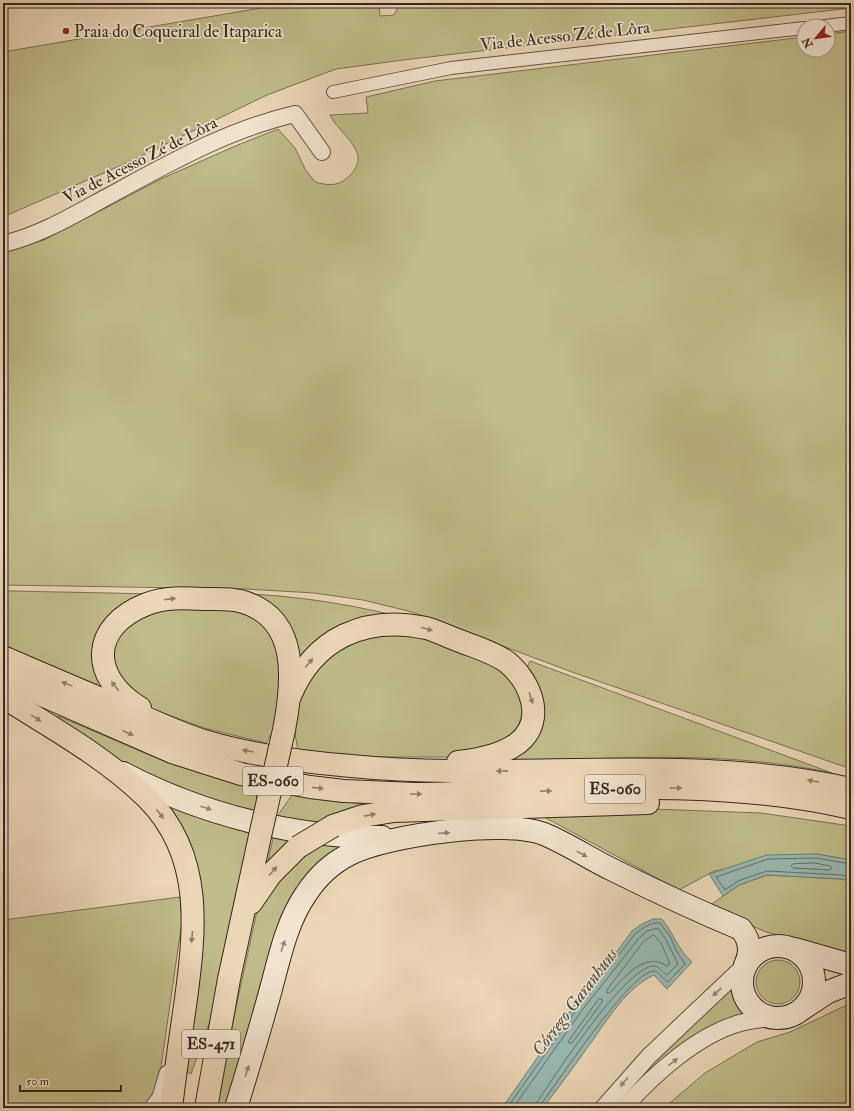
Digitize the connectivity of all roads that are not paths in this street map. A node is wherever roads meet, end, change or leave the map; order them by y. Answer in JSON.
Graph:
{"nodes":[{"id":1,"x":851,"y":23,"type":"edge"},
{"id":2,"x":836,"y":25,"type":"edge"},
{"id":3,"x":796,"y":29,"type":"edge"},
{"id":4,"x":333,"y":92,"type":"dead end"},
{"id":5,"x":322,"y":152,"type":"dead end"},
{"id":6,"x":3,"y":244,"type":"edge"},
{"id":7,"x":3,"y":657,"type":"edge"},
{"id":8,"x":3,"y":678,"type":"edge"},
{"id":9,"x":290,"y":696,"type":"junction"},
{"id":10,"x":3,"y":698,"type":"edge"},
{"id":11,"x":180,"y":733,"type":"junction"},
{"id":12,"x":106,"y":764,"type":"junction"},
{"id":13,"x":384,"y":768,"type":"junction"},
{"id":14,"x":851,"y":789,"type":"edge"},
{"id":15,"x":851,"y":808,"type":"edge"},
{"id":16,"x":411,"y":836,"type":"junction"},
{"id":17,"x":240,"y":928,"type":"junction"},
{"id":18,"x":787,"y":946,"type":"junction"},
{"id":19,"x":745,"y":965,"type":"junction"},
{"id":20,"x":851,"y":965,"type":"edge"},
{"id":21,"x":229,"y":979,"type":"junction"},
{"id":22,"x":188,"y":983,"type":"junction"},
{"id":23,"x":851,"y":984,"type":"edge"},
{"id":24,"x":801,"y":1010,"type":"junction"},
{"id":25,"x":774,"y":1018,"type":"junction"},
{"id":26,"x":155,"y":1108,"type":"edge"},
{"id":27,"x":171,"y":1108,"type":"edge"},
{"id":28,"x":192,"y":1108,"type":"edge"},
{"id":29,"x":206,"y":1108,"type":"edge"},
{"id":30,"x":236,"y":1108,"type":"edge"},
{"id":31,"x":604,"y":1108,"type":"edge"},
{"id":32,"x":624,"y":1108,"type":"edge"}],
"edges":[{"from":1,"to":2,"type":"street"},
{"from":3,"to":4,"type":"street","name":"Via de Acesso Zé de Lôra"},
{"from":5,"to":6,"type":"street","name":"Via de Acesso Zé de Lôra"},
{"from":11,"to":7,"type":"main road","number":"ES-060","one_way":true},
{"from":8,"to":15,"type":"main road","number":"ES-060","one_way":true},
{"from":11,"to":9,"type":"main road","one_way":true},
{"from":9,"to":13,"type":"main road","one_way":true},
{"from":9,"to":17,"type":"main road","number":"ES-471","bridge":true},
{"from":10,"to":12,"type":"main road","one_way":true},
{"from":13,"to":11,"type":"main road","number":"ES-060","one_way":true},
{"from":12,"to":16,"type":"main road","one_way":true},
{"from":12,"to":22,"type":"main road","one_way":true},
{"from":14,"to":13,"type":"main road","number":"ES-060","one_way":true},
{"from":17,"to":15,"type":"main road","one_way":true,"bridge":true},
{"from":16,"to":19,"type":"main road","one_way":true},
{"from":30,"to":16,"type":"main road","one_way":true},
{"from":17,"to":21,"type":"main road","number":"ES-471"},
{"from":18,"to":19,"type":"main road"},
{"from":18,"to":20,"type":"main road"},
{"from":18,"to":24,"type":"main road"},
{"from":19,"to":25,"type":"main road"},
{"from":19,"to":31,"type":"street","one_way":true},
{"from":21,"to":28,"type":"main road","number":"ES-471"},
{"from":21,"to":29,"type":"main road","number":"ES-471"},
{"from":22,"to":26,"type":"street"},
{"from":22,"to":27,"type":"main road"},
{"from":23,"to":24,"type":"main road"},
{"from":24,"to":25,"type":"main road"},
{"from":32,"to":25,"type":"street","one_way":true}]}
